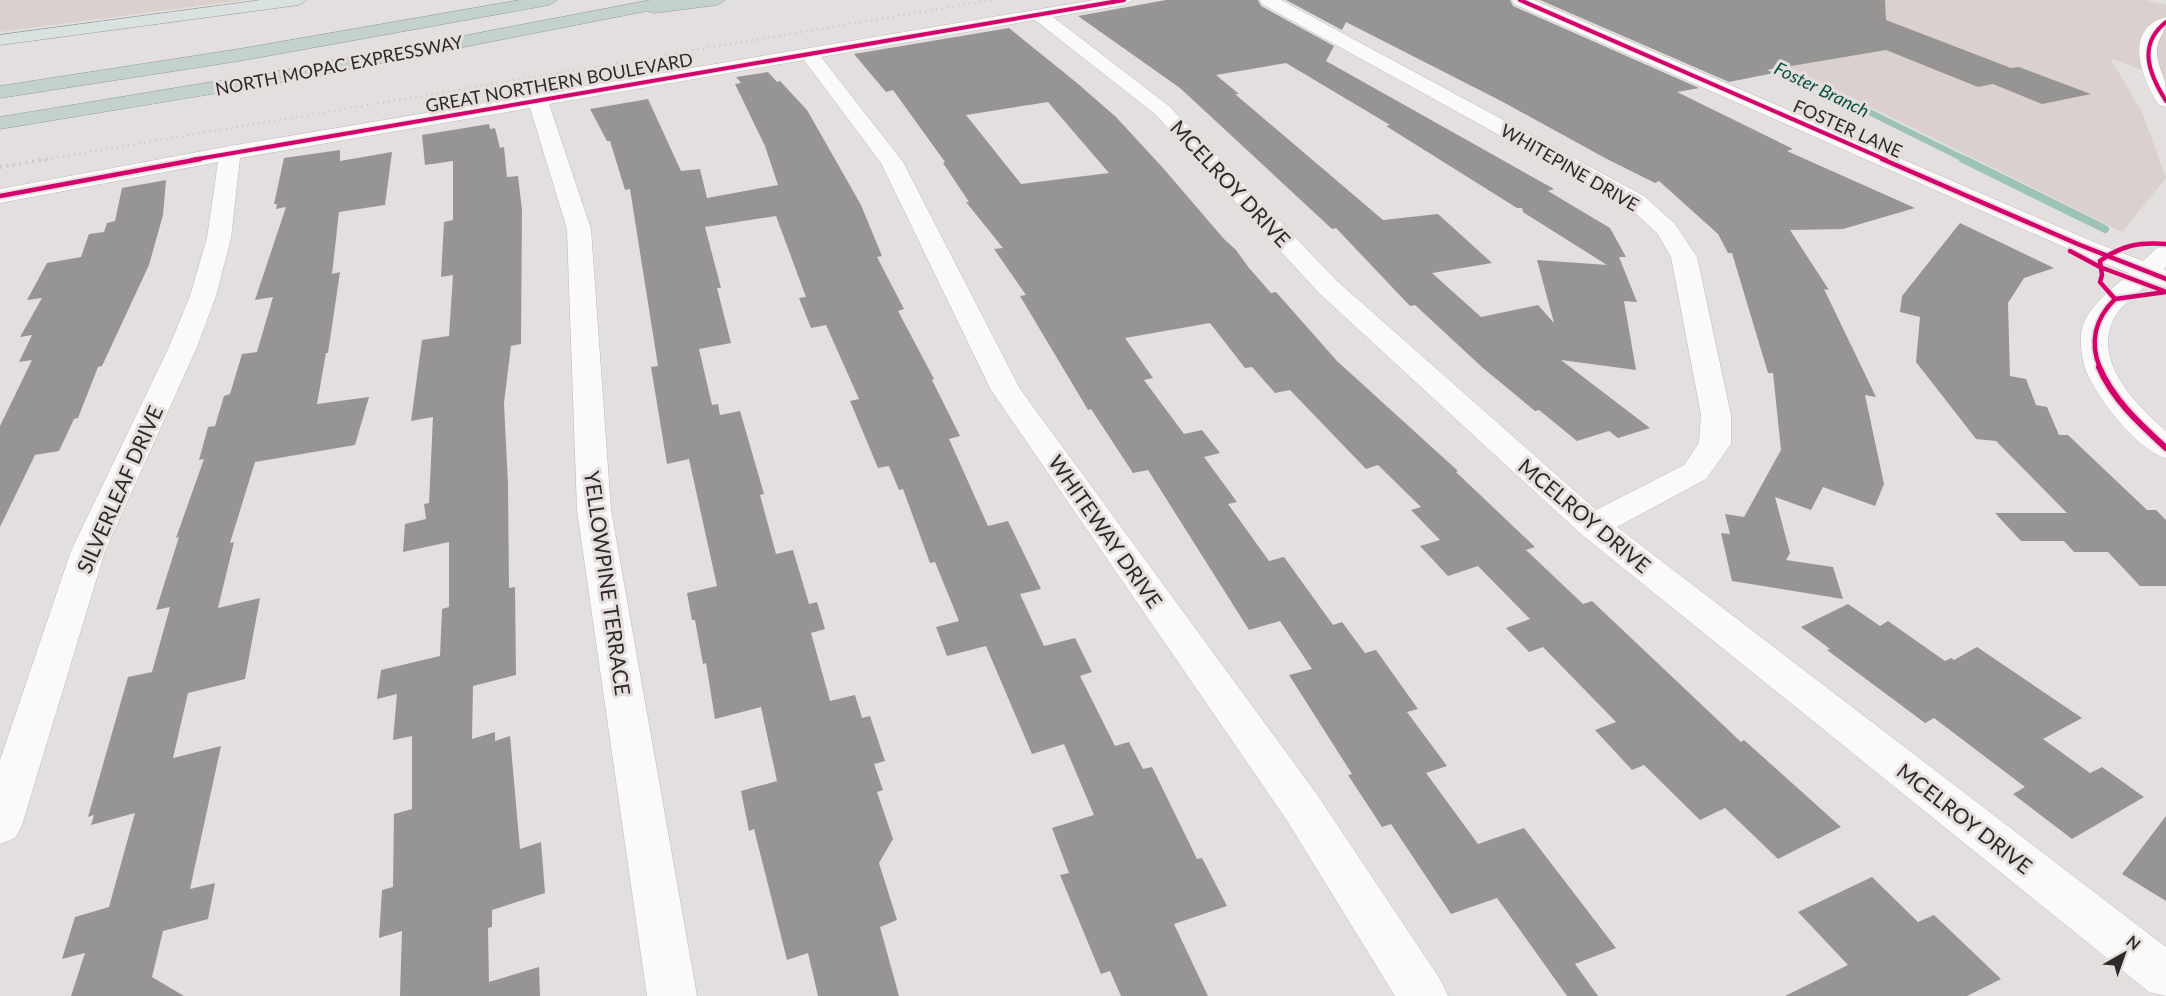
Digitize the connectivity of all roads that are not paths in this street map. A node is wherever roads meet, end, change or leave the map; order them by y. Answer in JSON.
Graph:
{"nodes":[{"id":1,"x":299,"y":0,"type":"edge"},
{"id":2,"x":549,"y":0,"type":"edge"},
{"id":3,"x":589,"y":0,"type":"edge"},
{"id":4,"x":640,"y":0,"type":"edge"},
{"id":5,"x":677,"y":0,"type":"edge"},
{"id":6,"x":717,"y":0,"type":"edge"},
{"id":7,"x":1124,"y":0,"type":"edge"},
{"id":8,"x":1268,"y":0,"type":"edge"},
{"id":9,"x":1520,"y":0,"type":"edge"},
{"id":10,"x":623,"y":10,"type":"junction"},
{"id":11,"x":1040,"y":15,"type":"junction"},
{"id":12,"x":2166,"y":22,"type":"edge"},
{"id":13,"x":0,"y":40,"type":"edge"},
{"id":14,"x":810,"y":55,"type":"junction"},
{"id":15,"x":0,"y":92,"type":"edge"},
{"id":16,"x":0,"y":101,"type":"edge"},
{"id":17,"x":2166,"y":101,"type":"edge"},
{"id":18,"x":538,"y":102,"type":"junction"},
{"id":19,"x":0,"y":112,"type":"edge"},
{"id":20,"x":0,"y":123,"type":"edge"},
{"id":21,"x":230,"y":153,"type":"junction"},
{"id":22,"x":0,"y":196,"type":"edge"},
{"id":23,"x":2159,"y":268,"type":"edge"},
{"id":24,"x":2166,"y":448,"type":"edge"},
{"id":25,"x":1593,"y":526,"type":"junction"},
{"id":26,"x":0,"y":825,"type":"edge"},
{"id":27,"x":2166,"y":976,"type":"edge"},
{"id":28,"x":672,"y":996,"type":"edge"},
{"id":29,"x":1423,"y":996,"type":"edge"}],
"edges":[{"from":1,"to":13,"type":"main road"},
{"from":2,"to":15,"type":"highway","name":"NORTH MOPAC EXPRESSWAY"},
{"from":3,"to":16,"type":"highway"},
{"from":4,"to":19,"type":"highway"},
{"from":5,"to":10,"type":"highway","name":"NORTH MOPAC EXPRESSWAY"},
{"from":6,"to":10,"type":"highway"},
{"from":7,"to":11,"type":"street","name":"GREAT NORTHERN BOULEVARD"},
{"from":8,"to":25,"type":"street","name":"WHITEPINE DRIVE"},
{"from":9,"to":23,"type":"street","name":"FOSTER LANE"},
{"from":10,"to":20,"type":"highway","name":"NORTH MOPAC EXPRESSWAY"},
{"from":11,"to":14,"type":"street","name":"GREAT NORTHERN BOULEVARD"},
{"from":11,"to":25,"type":"street","name":"MCELROY DRIVE"},
{"from":12,"to":17,"type":"street"},
{"from":14,"to":18,"type":"street","name":"GREAT NORTHERN BOULEVARD"},
{"from":14,"to":29,"type":"street","name":"WHITEWAY DRIVE"},
{"from":18,"to":21,"type":"street","name":"GREAT NORTHERN BOULEVARD"},
{"from":18,"to":28,"type":"street","name":"YELLOWPINE TERRACE"},
{"from":21,"to":22,"type":"street","name":"GREAT NORTHERN BOULEVARD"},
{"from":21,"to":26,"type":"street","name":"SILVERLEAF DRIVE"},
{"from":23,"to":24,"type":"street"},
{"from":25,"to":27,"type":"street","name":"MCELROY DRIVE"}]}
